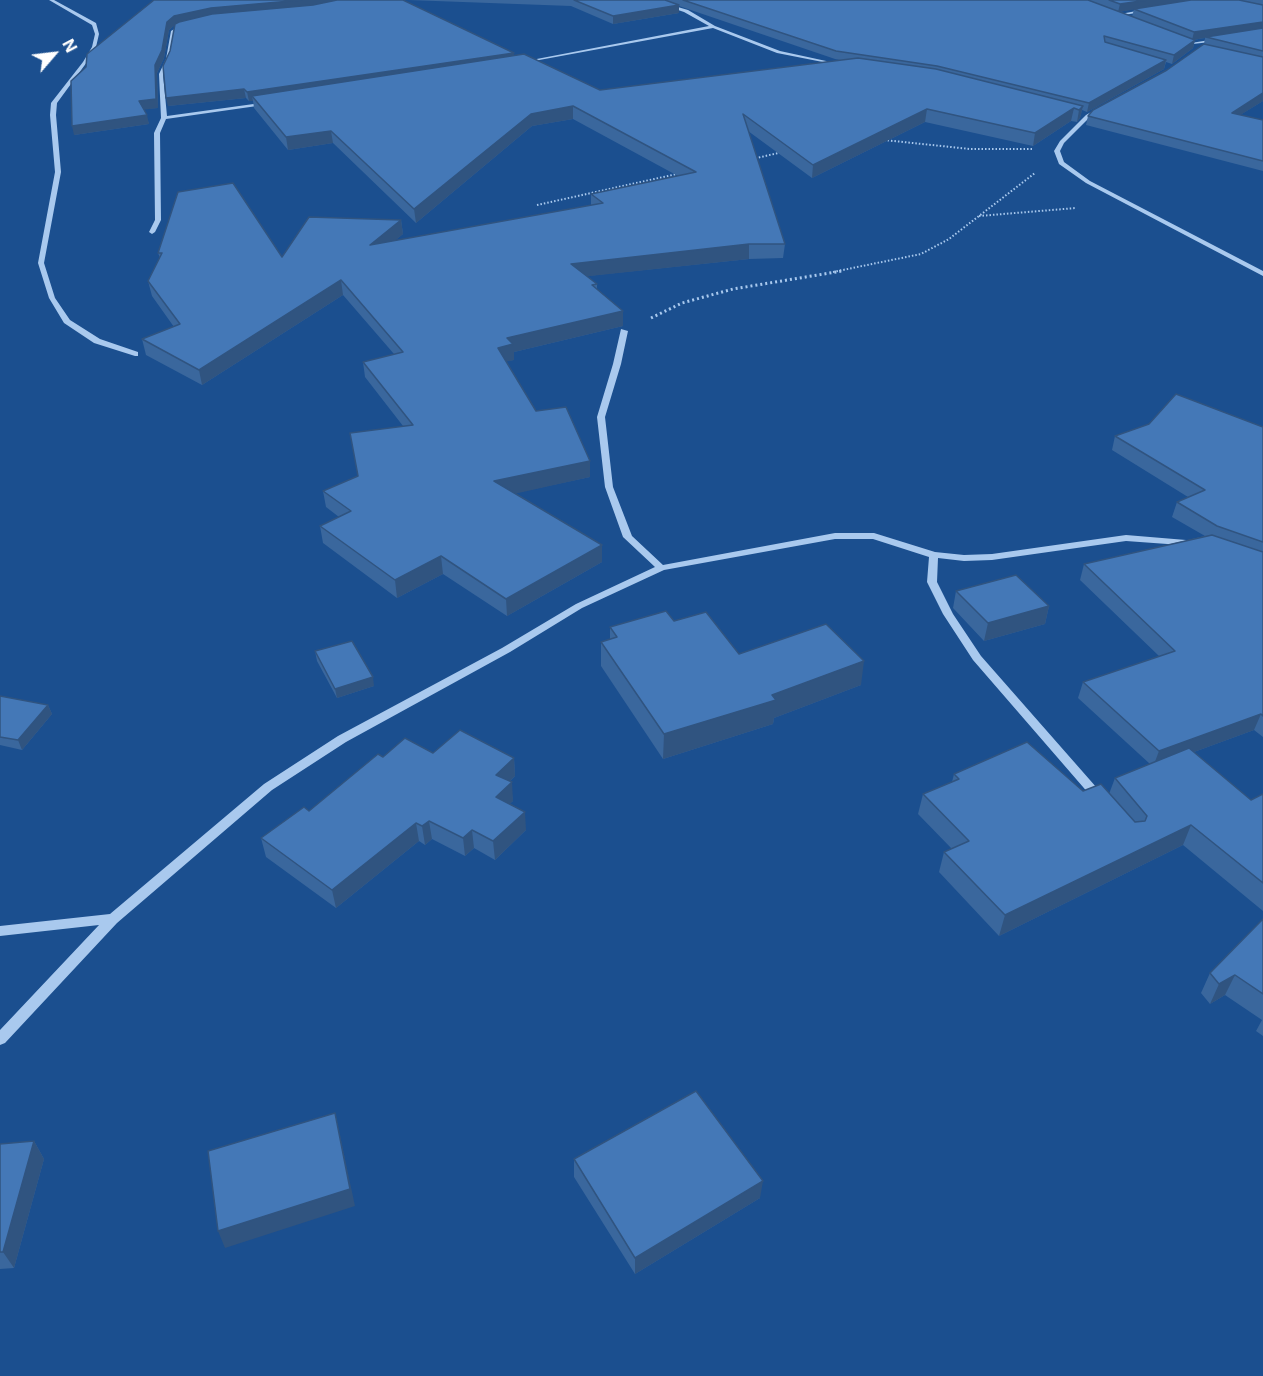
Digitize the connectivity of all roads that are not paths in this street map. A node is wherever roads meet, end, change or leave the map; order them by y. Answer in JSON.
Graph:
{"nodes":[{"id":1,"x":51,"y":0,"type":"edge"},
{"id":2,"x":650,"y":0,"type":"edge"},
{"id":3,"x":1159,"y":7,"type":"edge"},
{"id":4,"x":1107,"y":12,"type":"edge"},
{"id":5,"x":1117,"y":15,"type":"junction"},
{"id":6,"x":1127,"y":19,"type":"edge"},
{"id":7,"x":194,"y":22,"type":"edge"},
{"id":8,"x":713,"y":27,"type":"junction"},
{"id":9,"x":1224,"y":38,"type":"edge"},
{"id":10,"x":1186,"y":40,"type":"edge"},
{"id":11,"x":1193,"y":43,"type":"junction"},
{"id":12,"x":1200,"y":48,"type":"edge"},
{"id":13,"x":514,"y":64,"type":"edge"},
{"id":14,"x":844,"y":65,"type":"edge"},
{"id":15,"x":280,"y":101,"type":"edge"},
{"id":16,"x":1106,"y":105,"type":"edge"},
{"id":17,"x":1077,"y":113,"type":"edge"},
{"id":18,"x":1088,"y":116,"type":"junction"},
{"id":19,"x":164,"y":118,"type":"junction"},
{"id":20,"x":152,"y":232,"type":"dead end"},
{"id":21,"x":1263,"y":274,"type":"edge"},
{"id":22,"x":624,"y":331,"type":"edge"},
{"id":23,"x":135,"y":354,"type":"dead end"},
{"id":24,"x":1207,"y":544,"type":"edge"},
{"id":25,"x":934,"y":555,"type":"junction"},
{"id":26,"x":662,"y":568,"type":"junction"},
{"id":27,"x":1111,"y":812,"type":"edge"},
{"id":28,"x":113,"y":919,"type":"junction"},
{"id":29,"x":0,"y":931,"type":"edge"},
{"id":30,"x":0,"y":1039,"type":"edge"}],
"edges":[{"from":1,"to":23,"type":"street"},
{"from":2,"to":8,"type":"street"},
{"from":3,"to":5,"type":"street"},
{"from":4,"to":5,"type":"street"},
{"from":5,"to":6,"type":"street"},
{"from":7,"to":19,"type":"street"},
{"from":8,"to":13,"type":"street"},
{"from":8,"to":14,"type":"street"},
{"from":9,"to":11,"type":"street"},
{"from":10,"to":11,"type":"street"},
{"from":11,"to":12,"type":"street"},
{"from":15,"to":19,"type":"street"},
{"from":16,"to":18,"type":"street"},
{"from":17,"to":18,"type":"street"},
{"from":18,"to":21,"type":"street"},
{"from":19,"to":20,"type":"street"},
{"from":22,"to":26,"type":"street"},
{"from":24,"to":25,"type":"street"},
{"from":25,"to":26,"type":"street"},
{"from":25,"to":27,"type":"street"},
{"from":26,"to":28,"type":"street"},
{"from":28,"to":29,"type":"street"},
{"from":28,"to":30,"type":"street"}]}
